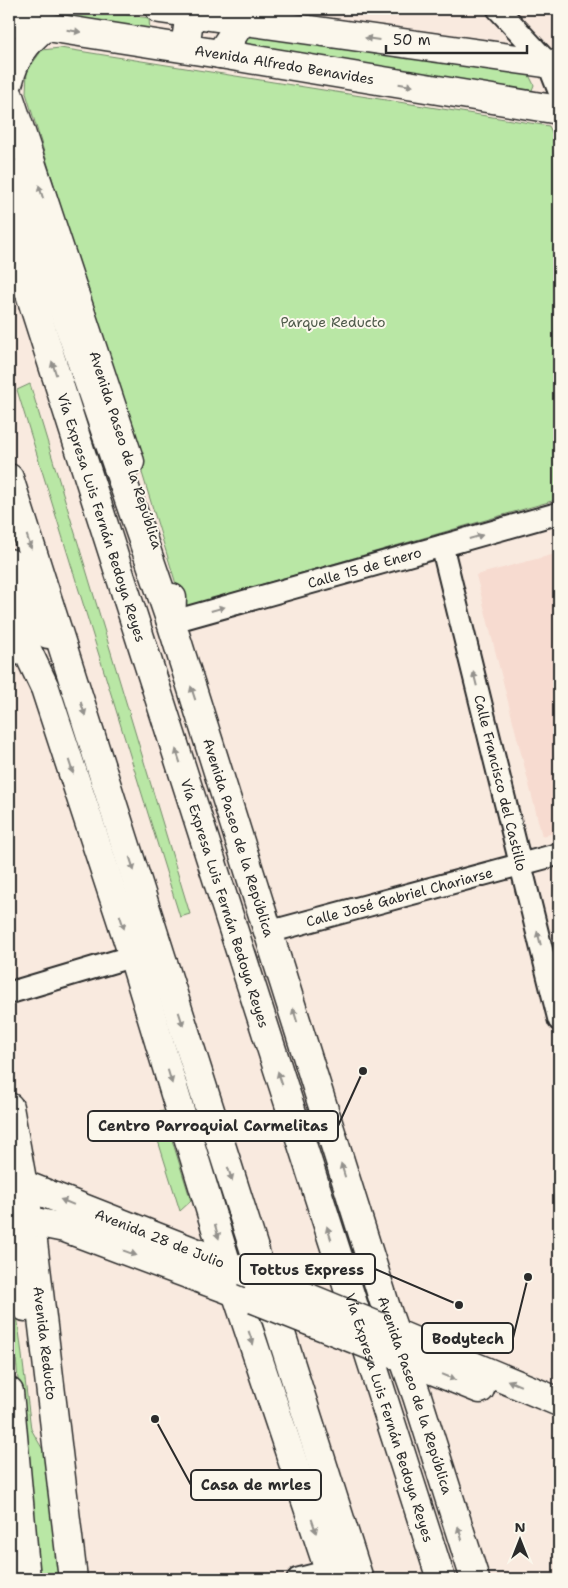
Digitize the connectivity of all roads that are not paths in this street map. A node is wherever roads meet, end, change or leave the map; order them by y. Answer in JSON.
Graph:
{"nodes":[{"id":1,"x":160,"y":9,"type":"edge"},
{"id":2,"x":498,"y":9,"type":"edge"},
{"id":3,"x":191,"y":11,"type":"edge"},
{"id":4,"x":248,"y":15,"type":"edge"},
{"id":5,"x":9,"y":21,"type":"edge"},
{"id":6,"x":45,"y":27,"type":"junction"},
{"id":7,"x":185,"y":48,"type":"junction"},
{"id":8,"x":220,"y":54,"type":"junction"},
{"id":9,"x":555,"y":60,"type":"edge"},
{"id":10,"x":9,"y":81,"type":"edge"},
{"id":11,"x":559,"y":91,"type":"edge"},
{"id":12,"x":9,"y":96,"type":"edge"},
{"id":13,"x":559,"y":110,"type":"edge"},
{"id":14,"x":9,"y":173,"type":"edge"},
{"id":15,"x":9,"y":228,"type":"edge"},
{"id":16,"x":9,"y":478,"type":"edge"},
{"id":17,"x":559,"y":513,"type":"edge"},
{"id":18,"x":442,"y":546,"type":"junction"},
{"id":19,"x":9,"y":563,"type":"edge"},
{"id":20,"x":9,"y":604,"type":"edge"},
{"id":21,"x":171,"y":622,"type":"junction"},
{"id":22,"x":18,"y":653,"type":"edge"},
{"id":23,"x":68,"y":662,"type":"junction"},
{"id":24,"x":559,"y":854,"type":"edge"},
{"id":25,"x":521,"y":863,"type":"junction"},
{"id":26,"x":269,"y":932,"type":"junction"},
{"id":27,"x":133,"y":956,"type":"junction"},
{"id":28,"x":9,"y":993,"type":"edge"},
{"id":29,"x":559,"y":1020,"type":"edge"},
{"id":30,"x":9,"y":1107,"type":"edge"},
{"id":31,"x":17,"y":1195,"type":"edge"},
{"id":32,"x":9,"y":1246,"type":"edge"},
{"id":33,"x":240,"y":1282,"type":"junction"},
{"id":34,"x":390,"y":1342,"type":"junction"},
{"id":35,"x":9,"y":1392,"type":"edge"},
{"id":36,"x":559,"y":1402,"type":"edge"},
{"id":37,"x":559,"y":1422,"type":"edge"},
{"id":38,"x":61,"y":1466,"type":"junction"},
{"id":39,"x":331,"y":1575,"type":"edge"},
{"id":40,"x":26,"y":1579,"type":"edge"},
{"id":41,"x":73,"y":1579,"type":"edge"},
{"id":42,"x":298,"y":1579,"type":"edge"},
{"id":43,"x":359,"y":1579,"type":"edge"},
{"id":44,"x":441,"y":1579,"type":"edge"},
{"id":45,"x":475,"y":1579,"type":"edge"}],
"edges":[{"from":1,"to":3,"type":"main road"},
{"from":2,"to":9,"type":"street"},
{"from":3,"to":4,"type":"main road"},
{"from":3,"to":7,"type":"main road"},
{"from":4,"to":8,"type":"main road"},
{"from":9,"to":4,"type":"main road","one_way":true},
{"from":5,"to":6,"type":"main road","name":"Avenida Alfredo Benavides"},
{"from":6,"to":7,"type":"main road","name":"Avenida Alfredo Benavides","one_way":true},
{"from":6,"to":10,"type":"main road"},
{"from":7,"to":8,"type":"main road","name":"Avenida Alfredo Benavides"},
{"from":8,"to":13,"type":"main road","name":"Avenida Alfredo Benavides","one_way":true},
{"from":9,"to":11,"type":"street"},
{"from":21,"to":12,"type":"main road","name":"Avenida Paseo de la República","one_way":true},
{"from":14,"to":21,"type":"main road"},
{"from":44,"to":15,"type":"main road","name":"Vía Expresa Luis Fernán Bedoya Reyes","one_way":true},
{"from":16,"to":23,"type":"main road","one_way":true},
{"from":18,"to":17,"type":"street","name":"Calle 15 de Enero","one_way":true},
{"from":21,"to":18,"type":"street","name":"Calle 15 de Enero","one_way":true},
{"from":25,"to":18,"type":"street","name":"Calle Francisco del Castillo","one_way":true},
{"from":19,"to":23,"type":"main road"},
{"from":20,"to":22,"type":"main road"},
{"from":26,"to":21,"type":"main road","name":"Avenida Paseo de la República","one_way":true},
{"from":22,"to":27,"type":"main road","one_way":true},
{"from":23,"to":43,"type":"main road","one_way":true},
{"from":24,"to":25,"type":"street","name":"Calle José Gabriel Chariarse"},
{"from":25,"to":26,"type":"street","name":"Calle José Gabriel Chariarse"},
{"from":29,"to":25,"type":"street","name":"Calle Francisco del Castillo","one_way":true},
{"from":34,"to":26,"type":"main road","name":"Avenida Paseo de la República","one_way":true},
{"from":27,"to":28,"type":"street"},
{"from":27,"to":33,"type":"main road","one_way":true},
{"from":30,"to":31,"type":"main road","name":"Avenida Reducto"},
{"from":33,"to":31,"type":"main road","name":"Avenida 28 de Julio","one_way":true},
{"from":31,"to":33,"type":"main road","name":"Avenida 28 de Julio","one_way":true},
{"from":31,"to":38,"type":"main road","name":"Avenida Reducto"},
{"from":32,"to":38,"type":"main road"},
{"from":33,"to":34,"type":"main road","name":"Avenida 28 de Julio","bridge":true},
{"from":33,"to":39,"type":"main road","one_way":true},
{"from":36,"to":34,"type":"main road","name":"Avenida 28 de Julio","one_way":true},
{"from":34,"to":37,"type":"main road","name":"Avenida 28 de Julio","one_way":true},
{"from":45,"to":34,"type":"main road","name":"Avenida Paseo de la República","one_way":true},
{"from":35,"to":40,"type":"main road"},
{"from":38,"to":41,"type":"main road","name":"Avenida Reducto"},
{"from":39,"to":42,"type":"street"}]}
